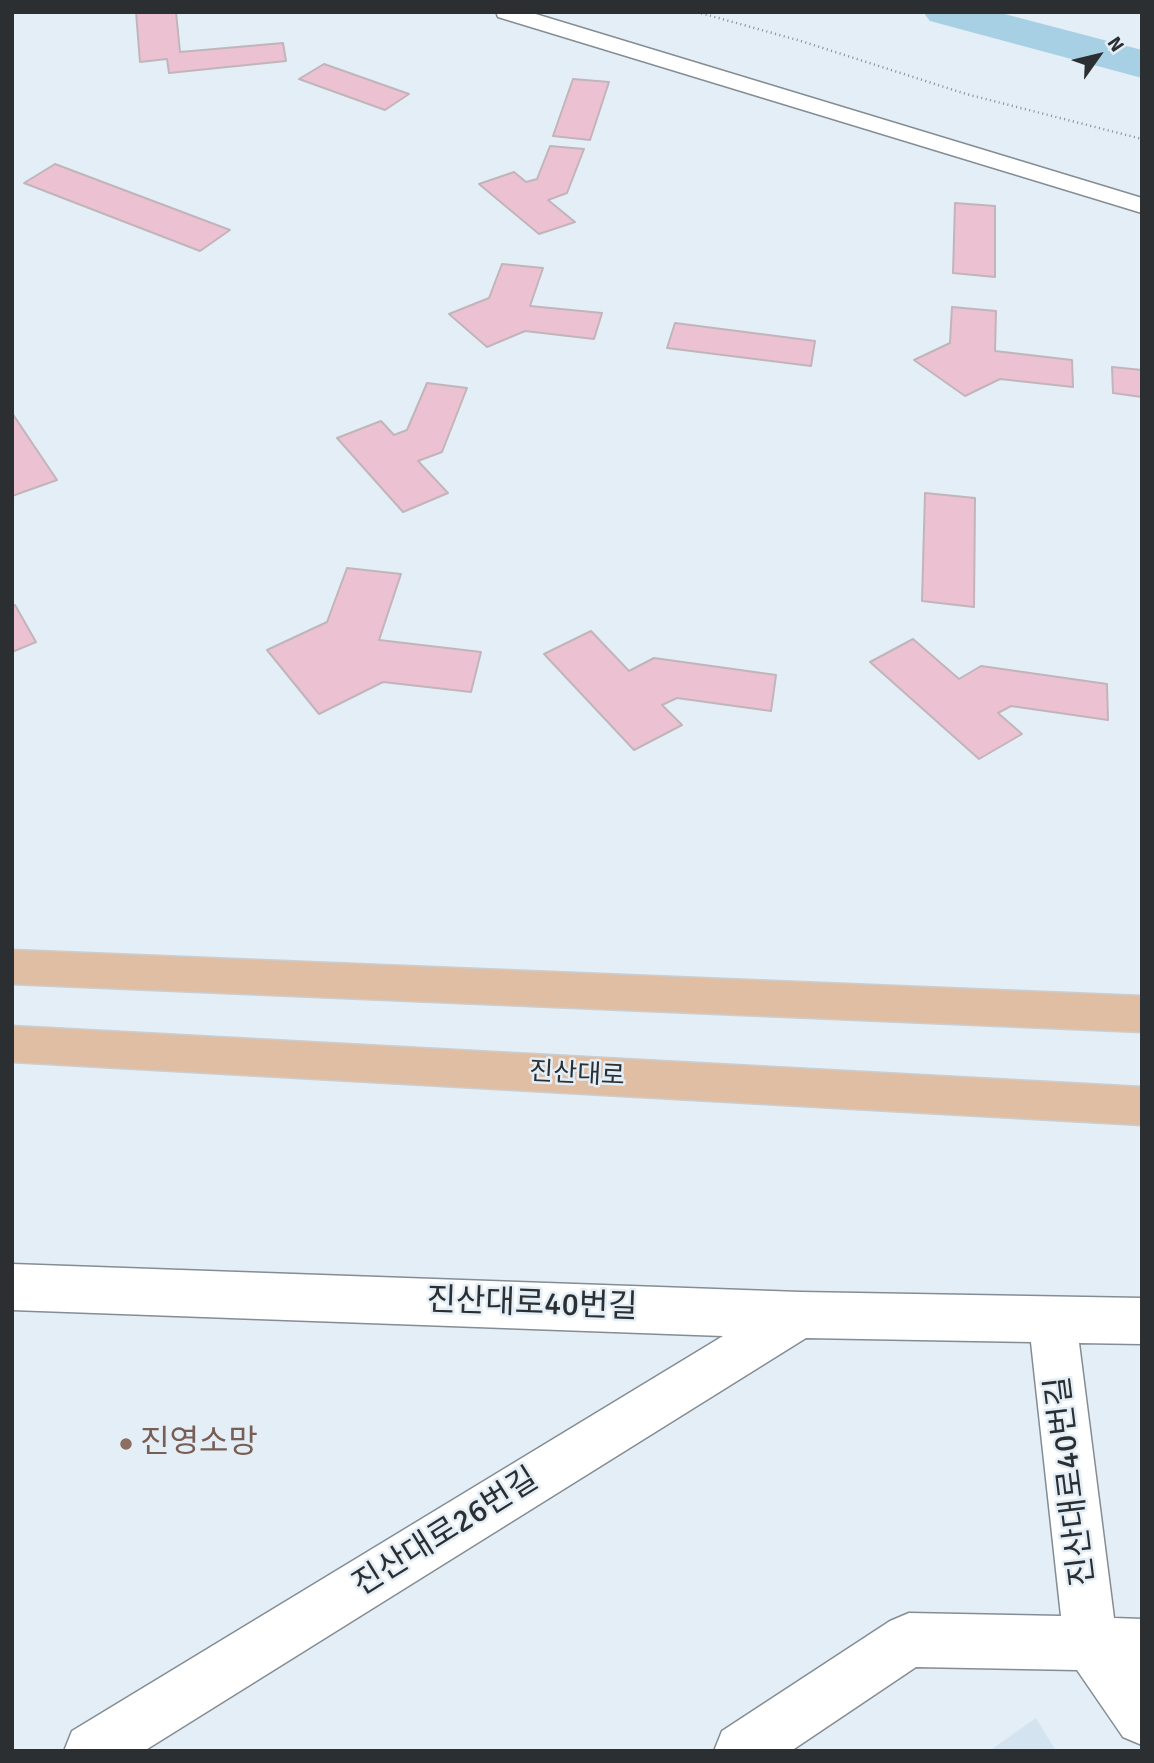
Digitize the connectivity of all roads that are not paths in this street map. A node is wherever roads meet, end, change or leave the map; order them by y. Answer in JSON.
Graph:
{"nodes":[{"id":1,"x":506,"y":12,"type":"edge"},
{"id":2,"x":1142,"y":206,"type":"edge"},
{"id":3,"x":12,"y":967,"type":"edge"},
{"id":4,"x":1142,"y":1014,"type":"edge"},
{"id":5,"x":12,"y":1044,"type":"edge"},
{"id":6,"x":1142,"y":1106,"type":"edge"},
{"id":7,"x":12,"y":1287,"type":"edge"},
{"id":8,"x":800,"y":1315,"type":"junction"},
{"id":9,"x":1052,"y":1319,"type":"junction"},
{"id":10,"x":1142,"y":1321,"type":"edge"},
{"id":11,"x":1116,"y":1645,"type":"edge"},
{"id":12,"x":1142,"y":1718,"type":"edge"},
{"id":13,"x":92,"y":1751,"type":"edge"},
{"id":14,"x":742,"y":1751,"type":"edge"}],
"edges":[{"from":1,"to":2,"type":"street"},
{"from":3,"to":4,"type":"main road"},
{"from":5,"to":6,"type":"main road","name":"진산대로"},
{"from":7,"to":8,"type":"street","name":"진산대로40번길"},
{"from":8,"to":9,"type":"street","name":"진산대로40번길"},
{"from":8,"to":13,"type":"street","name":"진산대로26번길"},
{"from":9,"to":10,"type":"street","name":"진산대로40번길"},
{"from":9,"to":11,"type":"street","name":"진산대로40번길"},
{"from":11,"to":12,"type":"street","name":"진산대로40번길"},
{"from":11,"to":14,"type":"street"}]}
